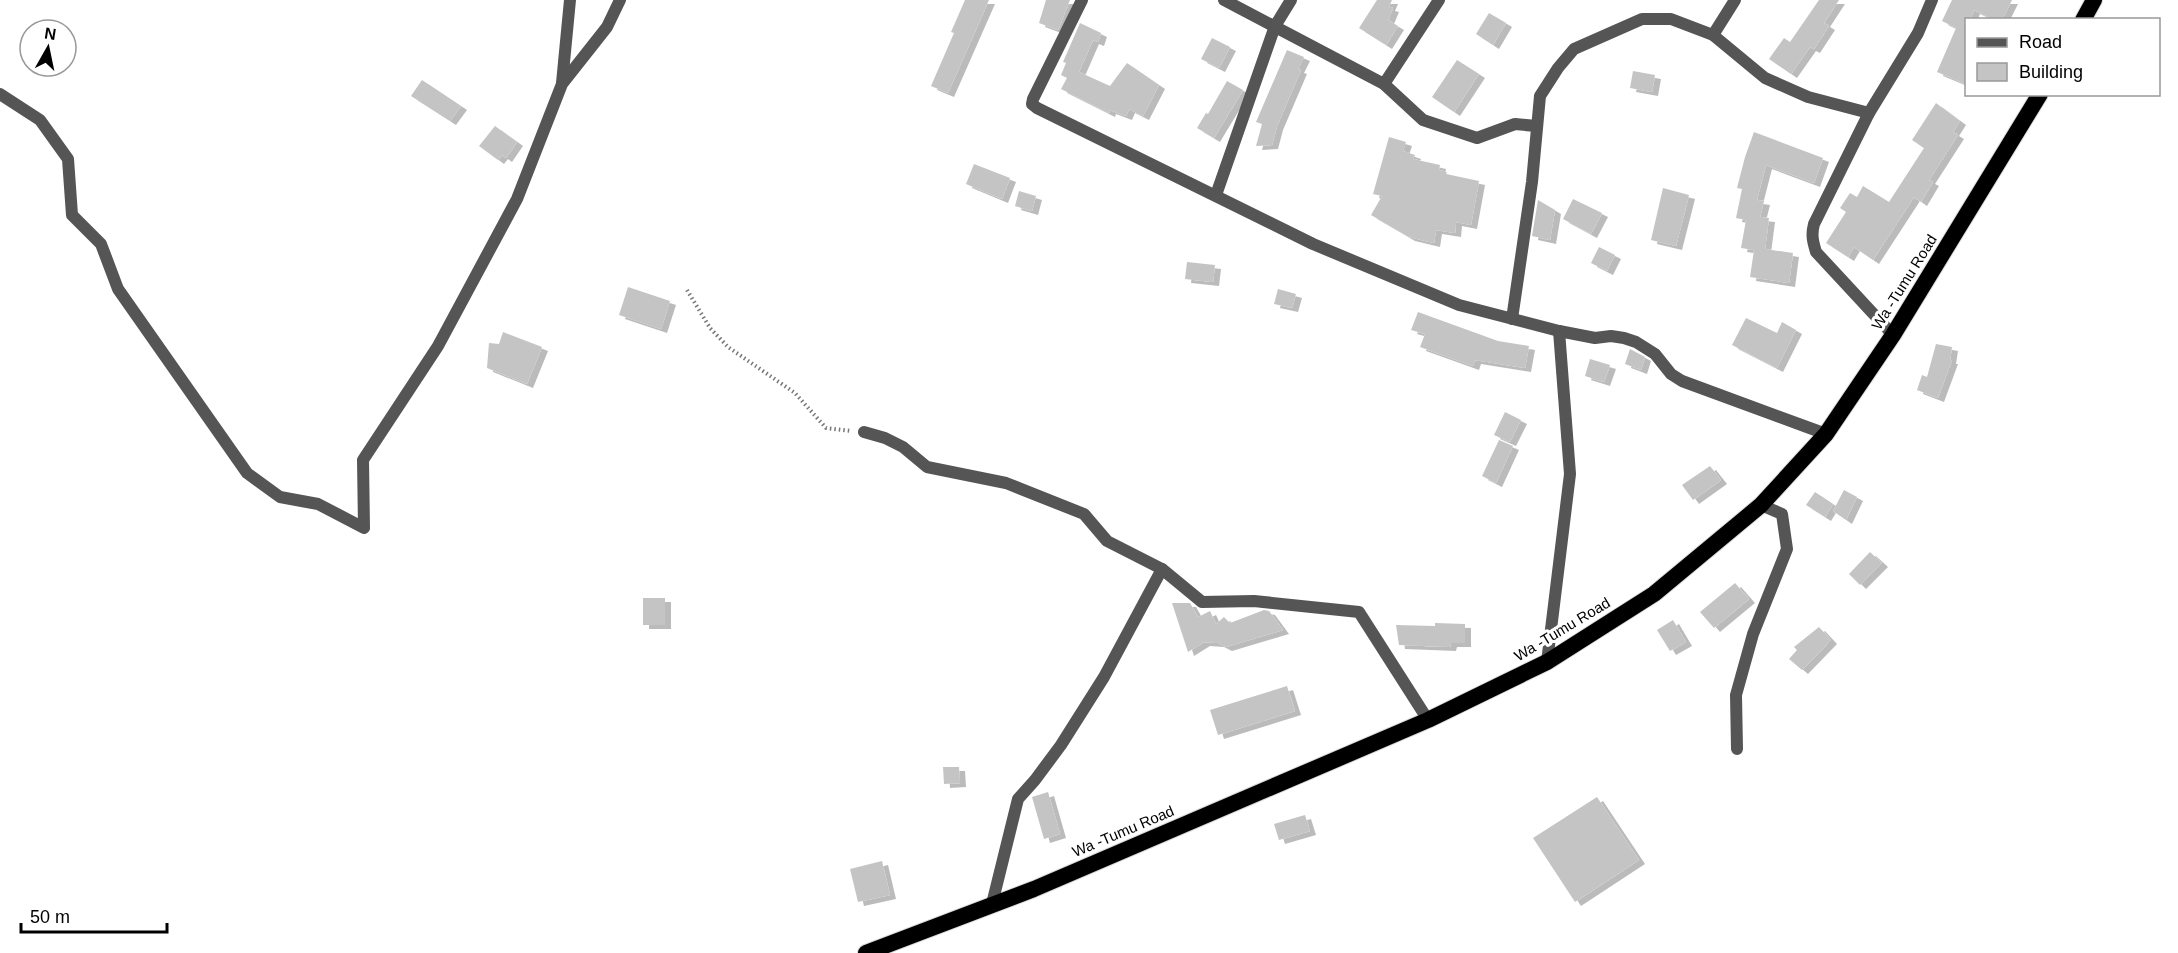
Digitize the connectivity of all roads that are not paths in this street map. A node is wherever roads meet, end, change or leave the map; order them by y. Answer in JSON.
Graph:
{"nodes":[{"id":1,"x":570,"y":0,"type":"edge"},
{"id":2,"x":620,"y":0,"type":"edge"},
{"id":3,"x":1082,"y":0,"type":"edge"},
{"id":4,"x":1224,"y":0,"type":"edge"},
{"id":5,"x":1291,"y":0,"type":"edge"},
{"id":6,"x":1439,"y":0,"type":"edge"},
{"id":7,"x":1735,"y":0,"type":"edge"},
{"id":8,"x":1932,"y":0,"type":"edge"},
{"id":9,"x":2094,"y":0,"type":"edge"},
{"id":10,"x":2084,"y":18,"type":"edge"},
{"id":11,"x":1275,"y":26,"type":"junction"},
{"id":12,"x":1713,"y":35,"type":"junction"},
{"id":13,"x":562,"y":84,"type":"junction"},
{"id":14,"x":1384,"y":84,"type":"junction"},
{"id":15,"x":0,"y":94,"type":"edge"},
{"id":16,"x":2039,"y":96,"type":"edge"},
{"id":17,"x":1869,"y":113,"type":"junction"},
{"id":18,"x":1536,"y":126,"type":"junction"},
{"id":19,"x":1215,"y":195,"type":"junction"},
{"id":20,"x":1512,"y":319,"type":"junction"},
{"id":21,"x":1559,"y":331,"type":"junction"},
{"id":22,"x":1893,"y":334,"type":"junction"},
{"id":23,"x":864,"y":432,"type":"road end"},
{"id":24,"x":1826,"y":434,"type":"junction"},
{"id":25,"x":1761,"y":505,"type":"junction"},
{"id":26,"x":1162,"y":569,"type":"junction"},
{"id":27,"x":1547,"y":662,"type":"junction"},
{"id":28,"x":1428,"y":720,"type":"junction"},
{"id":29,"x":1737,"y":749,"type":"dead end"},
{"id":30,"x":992,"y":904,"type":"junction"},
{"id":31,"x":866,"y":953,"type":"edge"}],
"edges":[{"from":1,"to":13,"type":"street"},
{"from":2,"to":13,"type":"street"},
{"from":3,"to":19,"type":"street"},
{"from":4,"to":11,"type":"street"},
{"from":5,"to":11,"type":"street"},
{"from":6,"to":14,"type":"street"},
{"from":7,"to":12,"type":"street"},
{"from":8,"to":17,"type":"street"},
{"from":9,"to":10,"type":"highway"},
{"from":11,"to":14,"type":"street"},
{"from":11,"to":19,"type":"street"},
{"from":12,"to":17,"type":"street"},
{"from":12,"to":18,"type":"street"},
{"from":13,"to":15,"type":"street"},
{"from":14,"to":18,"type":"street"},
{"from":16,"to":22,"type":"highway","name":"Wa -Tumu Road"},
{"from":17,"to":22,"type":"street"},
{"from":18,"to":20,"type":"street"},
{"from":19,"to":20,"type":"street"},
{"from":20,"to":21,"type":"street"},
{"from":21,"to":24,"type":"street"},
{"from":21,"to":27,"type":"street"},
{"from":22,"to":24,"type":"highway","name":"Wa -Tumu Road"},
{"from":23,"to":26,"type":"street"},
{"from":24,"to":25,"type":"highway","name":"Wa -Tumu Road"},
{"from":25,"to":27,"type":"highway","name":"Wa -Tumu Road"},
{"from":25,"to":29,"type":"street"},
{"from":26,"to":28,"type":"street"},
{"from":26,"to":30,"type":"street"},
{"from":27,"to":28,"type":"highway","name":"Wa -Tumu Road"},
{"from":28,"to":30,"type":"highway","name":"Wa -Tumu Road"},
{"from":30,"to":31,"type":"highway","name":"Wa -Tumu Road"}]}
